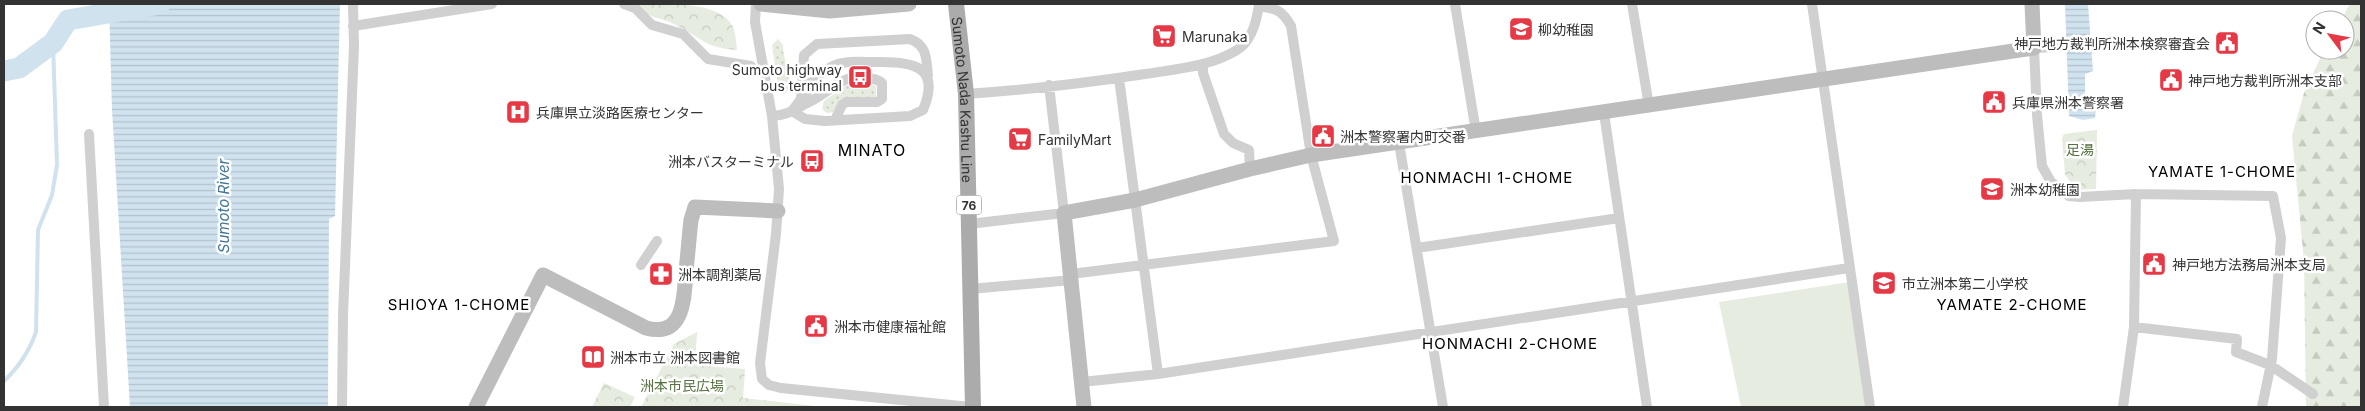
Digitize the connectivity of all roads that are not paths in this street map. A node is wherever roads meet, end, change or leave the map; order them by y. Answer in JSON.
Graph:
{"nodes":[{"id":1,"x":353,"y":4,"type":"edge"},
{"id":2,"x":492,"y":4,"type":"edge"},
{"id":3,"x":624,"y":4,"type":"edge"},
{"id":4,"x":756,"y":4,"type":"edge"},
{"id":5,"x":761,"y":4,"type":"edge"},
{"id":6,"x":909,"y":4,"type":"edge"},
{"id":7,"x":956,"y":4,"type":"edge"},
{"id":8,"x":1455,"y":4,"type":"edge"},
{"id":9,"x":1632,"y":4,"type":"edge"},
{"id":10,"x":1812,"y":4,"type":"edge"},
{"id":11,"x":2032,"y":4,"type":"edge"},
{"id":12,"x":1259,"y":5,"type":"edge"},
{"id":13,"x":810,"y":7,"type":"edge"},
{"id":14,"x":352,"y":26,"type":"junction"},
{"id":15,"x":2100,"y":45,"type":"dead end"},
{"id":16,"x":2034,"y":48,"type":"junction"},
{"id":17,"x":1202,"y":65,"type":"junction"},
{"id":18,"x":751,"y":66,"type":"dead end"},
{"id":19,"x":928,"y":76,"type":"junction"},
{"id":20,"x":1119,"y":78,"type":"junction"},
{"id":21,"x":1823,"y":79,"type":"junction"},
{"id":22,"x":1049,"y":86,"type":"junction"},
{"id":23,"x":966,"y":94,"type":"junction"},
{"id":24,"x":805,"y":104,"type":"junction"},
{"id":25,"x":1649,"y":106,"type":"junction"},
{"id":26,"x":792,"y":111,"type":"junction"},
{"id":27,"x":1604,"y":113,"type":"junction"},
{"id":28,"x":772,"y":116,"type":"junction"},
{"id":29,"x":835,"y":120,"type":"junction"},
{"id":30,"x":1476,"y":132,"type":"junction"},
{"id":31,"x":89,"y":134,"type":"dead end"},
{"id":32,"x":1399,"y":144,"type":"junction"},
{"id":33,"x":1311,"y":155,"type":"junction"},
{"id":34,"x":1250,"y":169,"type":"junction"},
{"id":35,"x":2136,"y":194,"type":"junction"},
{"id":36,"x":1135,"y":200,"type":"junction"},
{"id":37,"x":778,"y":211,"type":"junction"},
{"id":38,"x":1064,"y":213,"type":"junction"},
{"id":39,"x":1619,"y":218,"type":"junction"},
{"id":40,"x":969,"y":224,"type":"junction"},
{"id":41,"x":657,"y":241,"type":"dead end"},
{"id":42,"x":1417,"y":248,"type":"junction"},
{"id":43,"x":641,"y":265,"type":"dead end"},
{"id":44,"x":1143,"y":265,"type":"junction"},
{"id":45,"x":1849,"y":268,"type":"junction"},
{"id":46,"x":1071,"y":277,"type":"junction"},
{"id":47,"x":970,"y":289,"type":"junction"},
{"id":48,"x":1632,"y":300,"type":"junction"},
{"id":49,"x":2134,"y":327,"type":"junction"},
{"id":50,"x":1430,"y":333,"type":"junction"},
{"id":51,"x":2270,"y":365,"type":"junction"},
{"id":52,"x":1158,"y":374,"type":"junction"},
{"id":53,"x":1082,"y":382,"type":"junction"},
{"id":54,"x":2314,"y":394,"type":"dead end"},
{"id":55,"x":104,"y":407,"type":"edge"},
{"id":56,"x":342,"y":407,"type":"edge"},
{"id":57,"x":476,"y":407,"type":"edge"},
{"id":58,"x":972,"y":407,"type":"edge"},
{"id":59,"x":1084,"y":407,"type":"edge"},
{"id":60,"x":1443,"y":407,"type":"edge"},
{"id":61,"x":1647,"y":407,"type":"edge"},
{"id":62,"x":1870,"y":407,"type":"edge"},
{"id":63,"x":2123,"y":407,"type":"edge"},
{"id":64,"x":2262,"y":407,"type":"edge"}],
"edges":[{"from":1,"to":14,"type":"street"},
{"from":2,"to":14,"type":"street"},
{"from":3,"to":18,"type":"street"},
{"from":4,"to":28,"type":"street"},
{"from":5,"to":13,"type":"street"},
{"from":6,"to":13,"type":"street"},
{"from":7,"to":23,"type":"main road","name":"Sumoto Nada Kashu Line","number":"76"},
{"from":8,"to":30,"type":"street"},
{"from":9,"to":25,"type":"street"},
{"from":10,"to":21,"type":"street"},
{"from":11,"to":16,"type":"street"},
{"from":12,"to":17,"type":"street"},
{"from":12,"to":33,"type":"street"},
{"from":14,"to":56,"type":"street"},
{"from":15,"to":16,"type":"street"},
{"from":16,"to":21,"type":"street"},
{"from":16,"to":35,"type":"street"},
{"from":17,"to":20,"type":"street"},
{"from":17,"to":34,"type":"street"},
{"from":19,"to":24,"type":"street"},
{"from":19,"to":26,"type":"street"},
{"from":19,"to":29,"type":"street"},
{"from":20,"to":22,"type":"street"},
{"from":20,"to":36,"type":"street"},
{"from":21,"to":25,"type":"street"},
{"from":21,"to":45,"type":"street"},
{"from":22,"to":23,"type":"street"},
{"from":22,"to":38,"type":"street"},
{"from":23,"to":40,"type":"main road","name":"Sumoto Nada Kashu Line","number":"76"},
{"from":24,"to":26,"type":"street"},
{"from":24,"to":29,"type":"street"},
{"from":25,"to":27,"type":"street"},
{"from":26,"to":28,"type":"street"},
{"from":26,"to":29,"type":"street"},
{"from":27,"to":30,"type":"street"},
{"from":27,"to":39,"type":"street"},
{"from":28,"to":37,"type":"street"},
{"from":30,"to":32,"type":"street"},
{"from":31,"to":55,"type":"street"},
{"from":32,"to":33,"type":"street"},
{"from":32,"to":42,"type":"street"},
{"from":33,"to":34,"type":"street"},
{"from":33,"to":44,"type":"street"},
{"from":34,"to":36,"type":"street"},
{"from":35,"to":49,"type":"street"},
{"from":35,"to":51,"type":"street"},
{"from":36,"to":38,"type":"street"},
{"from":36,"to":44,"type":"street"},
{"from":37,"to":57,"type":"street"},
{"from":37,"to":58,"type":"street"},
{"from":38,"to":40,"type":"street"},
{"from":38,"to":46,"type":"street"},
{"from":39,"to":42,"type":"street"},
{"from":39,"to":48,"type":"street"},
{"from":40,"to":47,"type":"main road","name":"Sumoto Nada Kashu Line","number":"76"},
{"from":41,"to":43,"type":"street"},
{"from":42,"to":50,"type":"street"},
{"from":44,"to":46,"type":"street"},
{"from":44,"to":52,"type":"street"},
{"from":45,"to":48,"type":"street"},
{"from":45,"to":62,"type":"street"},
{"from":46,"to":47,"type":"street"},
{"from":46,"to":53,"type":"street"},
{"from":47,"to":58,"type":"main road","name":"Sumoto Nada Kashu Line","number":"76"},
{"from":48,"to":50,"type":"street"},
{"from":48,"to":61,"type":"street"},
{"from":49,"to":51,"type":"street"},
{"from":49,"to":63,"type":"street"},
{"from":50,"to":52,"type":"street"},
{"from":50,"to":60,"type":"street"},
{"from":51,"to":54,"type":"street"},
{"from":51,"to":64,"type":"street"},
{"from":52,"to":53,"type":"street"},
{"from":53,"to":59,"type":"street"}]}
